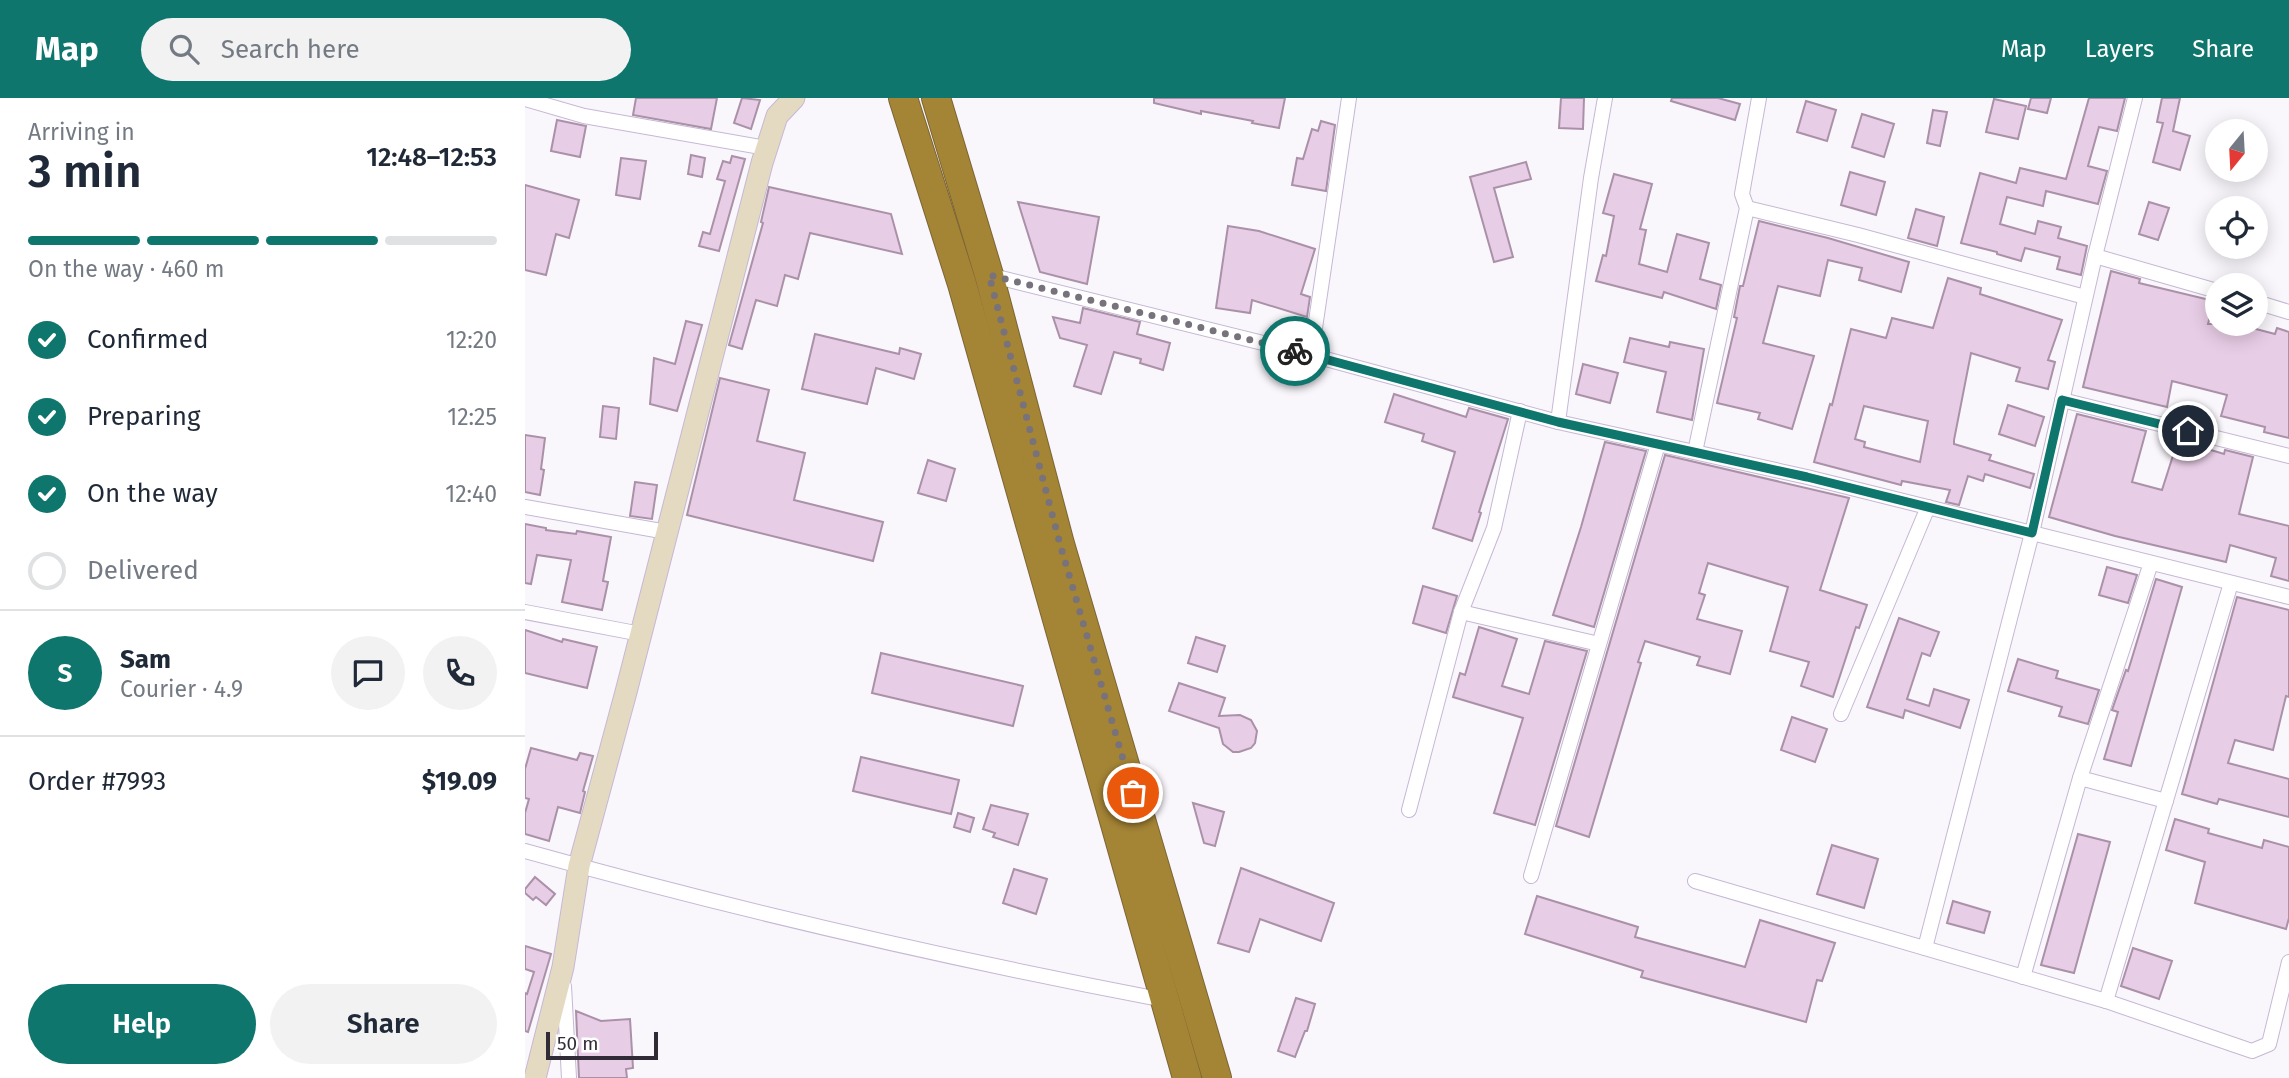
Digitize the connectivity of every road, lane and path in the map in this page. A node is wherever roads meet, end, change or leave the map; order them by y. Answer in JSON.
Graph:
{"nodes":[{"id":1,"x":794,"y":98,"type":"edge"},
{"id":2,"x":903,"y":98,"type":"edge"},
{"id":3,"x":936,"y":98,"type":"edge"},
{"id":4,"x":1349,"y":98,"type":"edge"},
{"id":5,"x":1605,"y":98,"type":"edge"},
{"id":6,"x":1759,"y":98,"type":"edge"},
{"id":7,"x":2135,"y":98,"type":"edge"},
{"id":8,"x":525,"y":99,"type":"edge"},
{"id":9,"x":767,"y":148,"type":"junction"},
{"id":10,"x":1747,"y":208,"type":"junction"},
{"id":11,"x":2095,"y":256,"type":"junction"},
{"id":12,"x":989,"y":275,"type":"junction"},
{"id":13,"x":2205,"y":288,"type":"edge"},
{"id":14,"x":2085,"y":297,"type":"junction"},
{"id":15,"x":2268,"y":306,"type":"edge"},
{"id":16,"x":2289,"y":312,"type":"edge"},
{"id":17,"x":1311,"y":355,"type":"junction"},
{"id":18,"x":2062,"y":400,"type":"junction"},
{"id":19,"x":1520,"y":411,"type":"junction"},
{"id":20,"x":1558,"y":422,"type":"junction"},
{"id":21,"x":1658,"y":444,"type":"junction"},
{"id":22,"x":1695,"y":452,"type":"junction"},
{"id":23,"x":2289,"y":456,"type":"edge"},
{"id":24,"x":525,"y":507,"type":"edge"},
{"id":25,"x":1928,"y":507,"type":"junction"},
{"id":26,"x":667,"y":532,"type":"junction"},
{"id":27,"x":2032,"y":533,"type":"junction"},
{"id":28,"x":2151,"y":563,"type":"junction"},
{"id":29,"x":2231,"y":583,"type":"junction"},
{"id":30,"x":2289,"y":597,"type":"edge"},
{"id":31,"x":525,"y":612,"type":"edge"},
{"id":32,"x":1461,"y":612,"type":"junction"},
{"id":33,"x":641,"y":634,"type":"junction"},
{"id":34,"x":1599,"y":645,"type":"junction"},
{"id":35,"x":1841,"y":714,"type":"dead end"},
{"id":36,"x":2080,"y":778,"type":"junction"},
{"id":37,"x":2166,"y":801,"type":"junction"},
{"id":38,"x":1409,"y":810,"type":"dead end"},
{"id":39,"x":525,"y":851,"type":"edge"},
{"id":40,"x":579,"y":866,"type":"junction"},
{"id":41,"x":1531,"y":876,"type":"dead end"},
{"id":42,"x":1695,"y":881,"type":"dead end"},
{"id":43,"x":1925,"y":948,"type":"junction"},
{"id":44,"x":563,"y":967,"type":"junction"},
{"id":45,"x":2288,"y":967,"type":"edge"},
{"id":46,"x":2023,"y":977,"type":"junction"},
{"id":47,"x":1164,"y":1000,"type":"junction"},
{"id":48,"x":2106,"y":1001,"type":"junction"},
{"id":49,"x":535,"y":1078,"type":"edge"},
{"id":50,"x":569,"y":1078,"type":"edge"},
{"id":51,"x":1187,"y":1078,"type":"edge"},
{"id":52,"x":1217,"y":1078,"type":"edge"}],
"edges":[{"from":1,"to":9,"type":"street"},
{"from":2,"to":47,"type":"highway"},
{"from":3,"to":12,"type":"highway"},
{"from":4,"to":17,"type":"street"},
{"from":5,"to":20,"type":"street"},
{"from":6,"to":10,"type":"street"},
{"from":7,"to":11,"type":"street"},
{"from":8,"to":9,"type":"street"},
{"from":9,"to":26,"type":"street"},
{"from":10,"to":14,"type":"street"},
{"from":10,"to":22,"type":"street"},
{"from":11,"to":13,"type":"street"},
{"from":11,"to":14,"type":"street"},
{"from":12,"to":17,"type":"street"},
{"from":12,"to":52,"type":"highway"},
{"from":14,"to":18,"type":"street"},
{"from":15,"to":16,"type":"street"},
{"from":17,"to":19,"type":"street"},
{"from":18,"to":23,"type":"street"},
{"from":18,"to":27,"type":"street"},
{"from":19,"to":20,"type":"street"},
{"from":19,"to":32,"type":"street"},
{"from":20,"to":21,"type":"street"},
{"from":21,"to":22,"type":"street"},
{"from":21,"to":34,"type":"street"},
{"from":22,"to":25,"type":"street"},
{"from":24,"to":26,"type":"street"},
{"from":25,"to":27,"type":"street"},
{"from":25,"to":35,"type":"street"},
{"from":26,"to":33,"type":"street"},
{"from":27,"to":28,"type":"street"},
{"from":27,"to":43,"type":"street"},
{"from":28,"to":29,"type":"street"},
{"from":28,"to":36,"type":"street"},
{"from":29,"to":30,"type":"street"},
{"from":29,"to":37,"type":"street"},
{"from":31,"to":33,"type":"street"},
{"from":32,"to":34,"type":"street"},
{"from":32,"to":38,"type":"street"},
{"from":33,"to":40,"type":"street"},
{"from":34,"to":41,"type":"street"},
{"from":36,"to":37,"type":"street"},
{"from":36,"to":46,"type":"street"},
{"from":37,"to":48,"type":"street"},
{"from":39,"to":40,"type":"street"},
{"from":40,"to":44,"type":"street"},
{"from":40,"to":47,"type":"street"},
{"from":42,"to":43,"type":"street"},
{"from":43,"to":46,"type":"street"},
{"from":44,"to":49,"type":"street"},
{"from":44,"to":50,"type":"street"},
{"from":45,"to":48,"type":"street"},
{"from":46,"to":48,"type":"street"},
{"from":47,"to":51,"type":"highway"}]}
